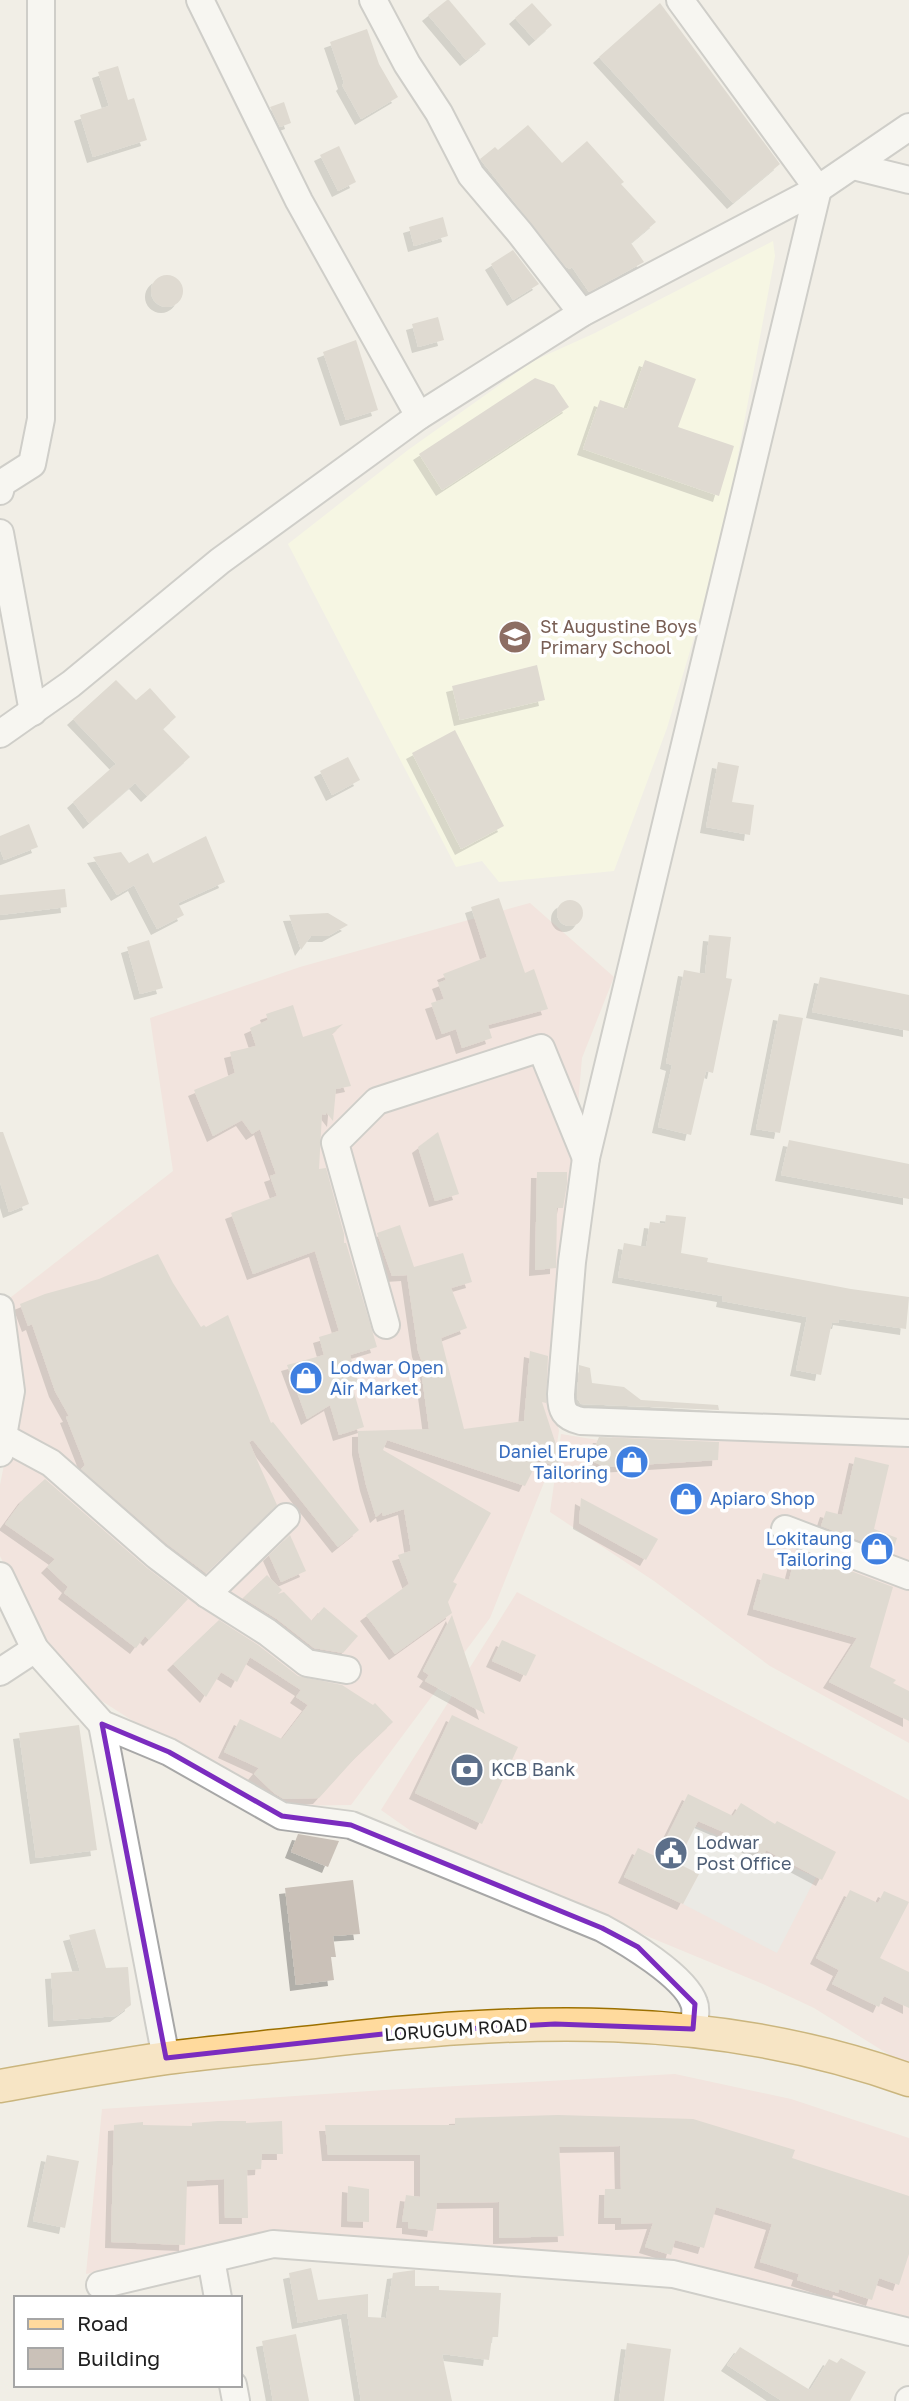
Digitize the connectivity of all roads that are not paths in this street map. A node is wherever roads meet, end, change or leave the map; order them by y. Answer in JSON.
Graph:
{"nodes":[{"id":1,"x":41,"y":0,"type":"edge"},
{"id":2,"x":200,"y":0,"type":"edge"},
{"id":3,"x":373,"y":0,"type":"edge"},
{"id":4,"x":680,"y":0,"type":"edge"},
{"id":5,"x":909,"y":127,"type":"edge"},
{"id":6,"x":853,"y":166,"type":"junction"},
{"id":7,"x":909,"y":180,"type":"edge"},
{"id":8,"x":818,"y":189,"type":"junction"},
{"id":9,"x":582,"y":313,"type":"junction"},
{"id":10,"x":419,"y":416,"type":"junction"},
{"id":11,"x":0,"y":491,"type":"edge"},
{"id":12,"x":0,"y":533,"type":"edge"},
{"id":13,"x":33,"y":712,"type":"junction"},
{"id":14,"x":0,"y":734,"type":"edge"},
{"id":15,"x":586,"y":1158,"type":"junction"},
{"id":16,"x":0,"y":1308,"type":"edge"},
{"id":17,"x":386,"y":1325,"type":"dead end"},
{"id":18,"x":909,"y":1433,"type":"edge"},
{"id":19,"x":1,"y":1445,"type":"edge"},
{"id":20,"x":286,"y":1517,"type":"dead end"},
{"id":21,"x":785,"y":1529,"type":"dead end"},
{"id":22,"x":0,"y":1576,"type":"edge"},
{"id":23,"x":909,"y":1576,"type":"edge"},
{"id":24,"x":207,"y":1594,"type":"junction"},
{"id":25,"x":35,"y":1649,"type":"junction"},
{"id":26,"x":347,"y":1670,"type":"dead end"},
{"id":27,"x":0,"y":1672,"type":"edge"},
{"id":28,"x":102,"y":1724,"type":"junction"},
{"id":29,"x":693,"y":2029,"type":"junction"},
{"id":30,"x":166,"y":2058,"type":"junction"},
{"id":31,"x":909,"y":2080,"type":"edge"},
{"id":32,"x":0,"y":2086,"type":"edge"},
{"id":33,"x":211,"y":2259,"type":"junction"},
{"id":34,"x":100,"y":2285,"type":"dead end"},
{"id":35,"x":218,"y":2296,"type":"edge"},
{"id":36,"x":909,"y":2332,"type":"edge"}],
"edges":[{"from":1,"to":11,"type":"street"},
{"from":2,"to":10,"type":"street"},
{"from":3,"to":9,"type":"street"},
{"from":4,"to":8,"type":"street"},
{"from":5,"to":6,"type":"street"},
{"from":6,"to":7,"type":"street"},
{"from":6,"to":8,"type":"street"},
{"from":8,"to":9,"type":"street"},
{"from":8,"to":15,"type":"street"},
{"from":9,"to":10,"type":"street"},
{"from":10,"to":13,"type":"street"},
{"from":12,"to":13,"type":"street"},
{"from":13,"to":14,"type":"street"},
{"from":15,"to":17,"type":"street"},
{"from":15,"to":18,"type":"street"},
{"from":16,"to":19,"type":"street"},
{"from":19,"to":24,"type":"street"},
{"from":20,"to":24,"type":"street"},
{"from":21,"to":23,"type":"street"},
{"from":22,"to":25,"type":"street"},
{"from":24,"to":26,"type":"street"},
{"from":25,"to":27,"type":"street"},
{"from":25,"to":28,"type":"street"},
{"from":28,"to":29,"type":"street"},
{"from":28,"to":30,"type":"street"},
{"from":29,"to":30,"type":"main road","name":"LORUGUM ROAD"},
{"from":29,"to":31,"type":"main road","name":"LORUGUM ROAD"},
{"from":30,"to":32,"type":"main road","name":"LORUGUM ROAD"},
{"from":33,"to":34,"type":"street"},
{"from":33,"to":35,"type":"street"},
{"from":33,"to":36,"type":"street"}]}
